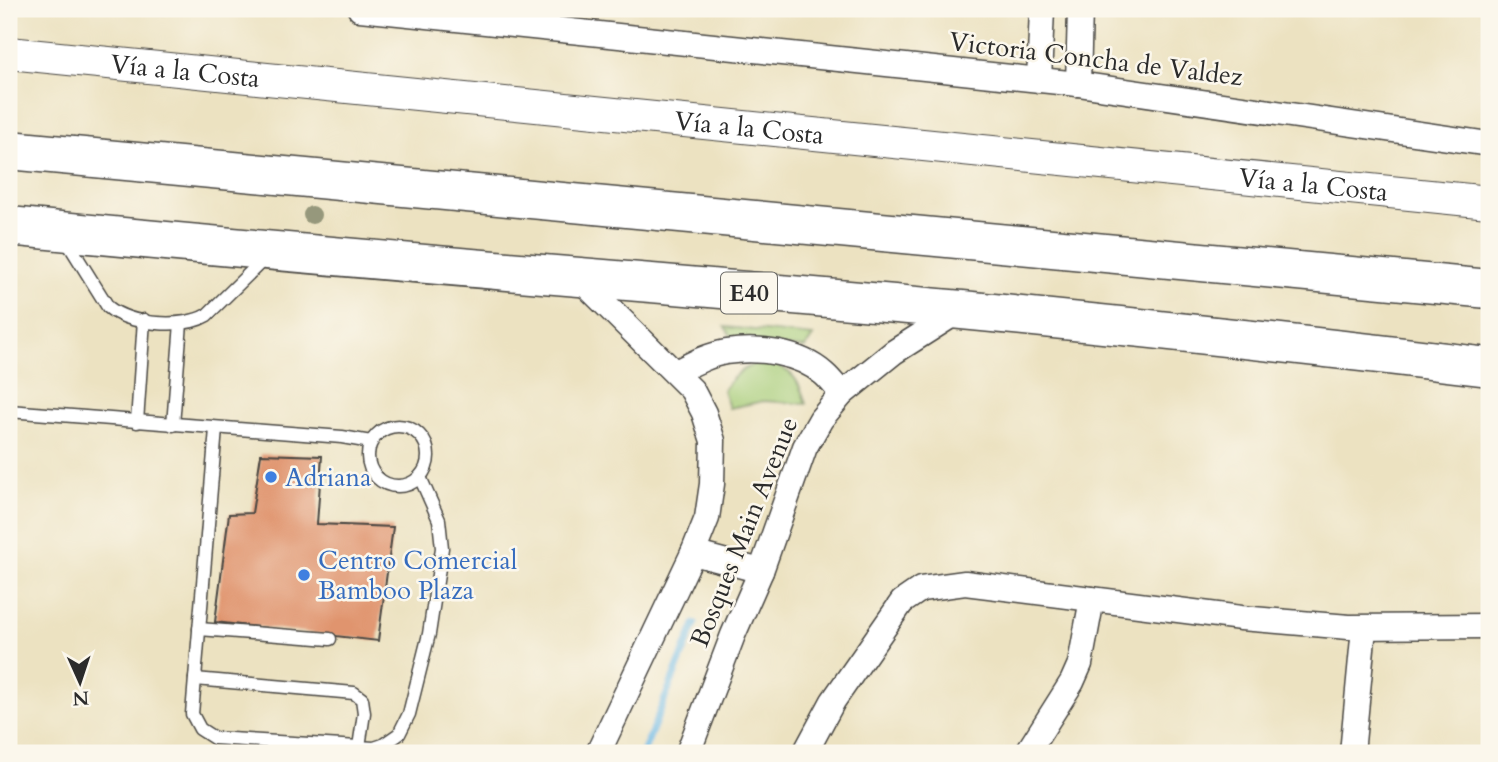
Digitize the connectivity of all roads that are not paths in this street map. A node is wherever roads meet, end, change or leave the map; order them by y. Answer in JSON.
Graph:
{"nodes":[{"id":1,"x":360,"y":9,"type":"edge"},
{"id":2,"x":1042,"y":9,"type":"edge"},
{"id":3,"x":1080,"y":9,"type":"edge"},
{"id":4,"x":413,"y":11,"type":"edge"},
{"id":5,"x":9,"y":53,"type":"edge"},
{"id":6,"x":1039,"y":80,"type":"junction"},
{"id":7,"x":1078,"y":84,"type":"junction"},
{"id":8,"x":1489,"y":144,"type":"edge"},
{"id":9,"x":9,"y":150,"type":"edge"},
{"id":10,"x":1489,"y":202,"type":"edge"},
{"id":11,"x":9,"y":226,"type":"edge"},
{"id":12,"x":61,"y":231,"type":"junction"},
{"id":13,"x":272,"y":251,"type":"junction"},
{"id":14,"x":580,"y":279,"type":"junction"},
{"id":15,"x":1489,"y":289,"type":"edge"},
{"id":16,"x":960,"y":310,"type":"junction"},
{"id":17,"x":144,"y":320,"type":"junction"},
{"id":18,"x":181,"y":323,"type":"junction"},
{"id":19,"x":1489,"y":367,"type":"edge"},
{"id":20,"x":676,"y":372,"type":"junction"},
{"id":21,"x":842,"y":394,"type":"junction"},
{"id":22,"x":9,"y":411,"type":"edge"},
{"id":23,"x":137,"y":422,"type":"junction"},
{"id":24,"x":173,"y":425,"type":"junction"},
{"id":25,"x":216,"y":429,"type":"junction"},
{"id":26,"x":371,"y":442,"type":"junction"},
{"id":27,"x":420,"y":477,"type":"junction"},
{"id":28,"x":693,"y":553,"type":"junction"},
{"id":29,"x":761,"y":571,"type":"junction"},
{"id":30,"x":1092,"y":599,"type":"junction"},
{"id":31,"x":1489,"y":626,"type":"edge"},
{"id":32,"x":1364,"y":628,"type":"junction"},
{"id":33,"x":199,"y":629,"type":"junction"},
{"id":34,"x":330,"y":639,"type":"dead end"},
{"id":35,"x":195,"y":679,"type":"junction"},
{"id":36,"x":359,"y":747,"type":"junction"},
{"id":37,"x":598,"y":753,"type":"edge"},
{"id":38,"x":688,"y":753,"type":"edge"},
{"id":39,"x":805,"y":753,"type":"edge"},
{"id":40,"x":1027,"y":753,"type":"edge"},
{"id":41,"x":1352,"y":753,"type":"edge"}],
"edges":[{"from":1,"to":4,"type":"street","name":"Victoria Concha de Valdez"},
{"from":2,"to":6,"type":"street"},
{"from":3,"to":7,"type":"street"},
{"from":4,"to":6,"type":"street","name":"Victoria Concha de Valdez"},
{"from":5,"to":10,"type":"street","name":"Vía a la Costa"},
{"from":6,"to":7,"type":"street","name":"Victoria Concha de Valdez"},
{"from":7,"to":8,"type":"street","name":"Victoria Concha de Valdez"},
{"from":9,"to":15,"type":"highway"},
{"from":11,"to":12,"type":"highway","number":"E40"},
{"from":12,"to":13,"type":"highway","number":"E40"},
{"from":12,"to":17,"type":"lane"},
{"from":13,"to":14,"type":"highway","number":"E40"},
{"from":13,"to":18,"type":"lane"},
{"from":14,"to":16,"type":"highway","number":"E40"},
{"from":14,"to":20,"type":"street","name":"Bosques Main Avenue"},
{"from":16,"to":19,"type":"highway","number":"E40"},
{"from":16,"to":21,"type":"street","name":"Bosques Main Avenue"},
{"from":17,"to":18,"type":"lane"},
{"from":17,"to":23,"type":"lane"},
{"from":18,"to":24,"type":"lane"},
{"from":20,"to":21,"type":"street"},
{"from":20,"to":28,"type":"street","name":"Bosques Main Avenue"},
{"from":21,"to":29,"type":"street","name":"Bosques Main Avenue"},
{"from":22,"to":23,"type":"lane"},
{"from":23,"to":24,"type":"lane"},
{"from":24,"to":25,"type":"lane"},
{"from":25,"to":26,"type":"lane"},
{"from":25,"to":33,"type":"lane"},
{"from":26,"to":27,"type":"lane"},
{"from":26,"to":27,"type":"lane"},
{"from":27,"to":36,"type":"lane"},
{"from":28,"to":29,"type":"street"},
{"from":28,"to":37,"type":"street","name":"Bosques Main Avenue"},
{"from":29,"to":38,"type":"street","name":"Bosques Main Avenue"},
{"from":30,"to":32,"type":"street"},
{"from":30,"to":39,"type":"street"},
{"from":30,"to":40,"type":"street"},
{"from":31,"to":32,"type":"street"},
{"from":32,"to":41,"type":"street"},
{"from":33,"to":34,"type":"lane"},
{"from":33,"to":35,"type":"lane"},
{"from":35,"to":36,"type":"lane"},
{"from":35,"to":36,"type":"lane"}]}
